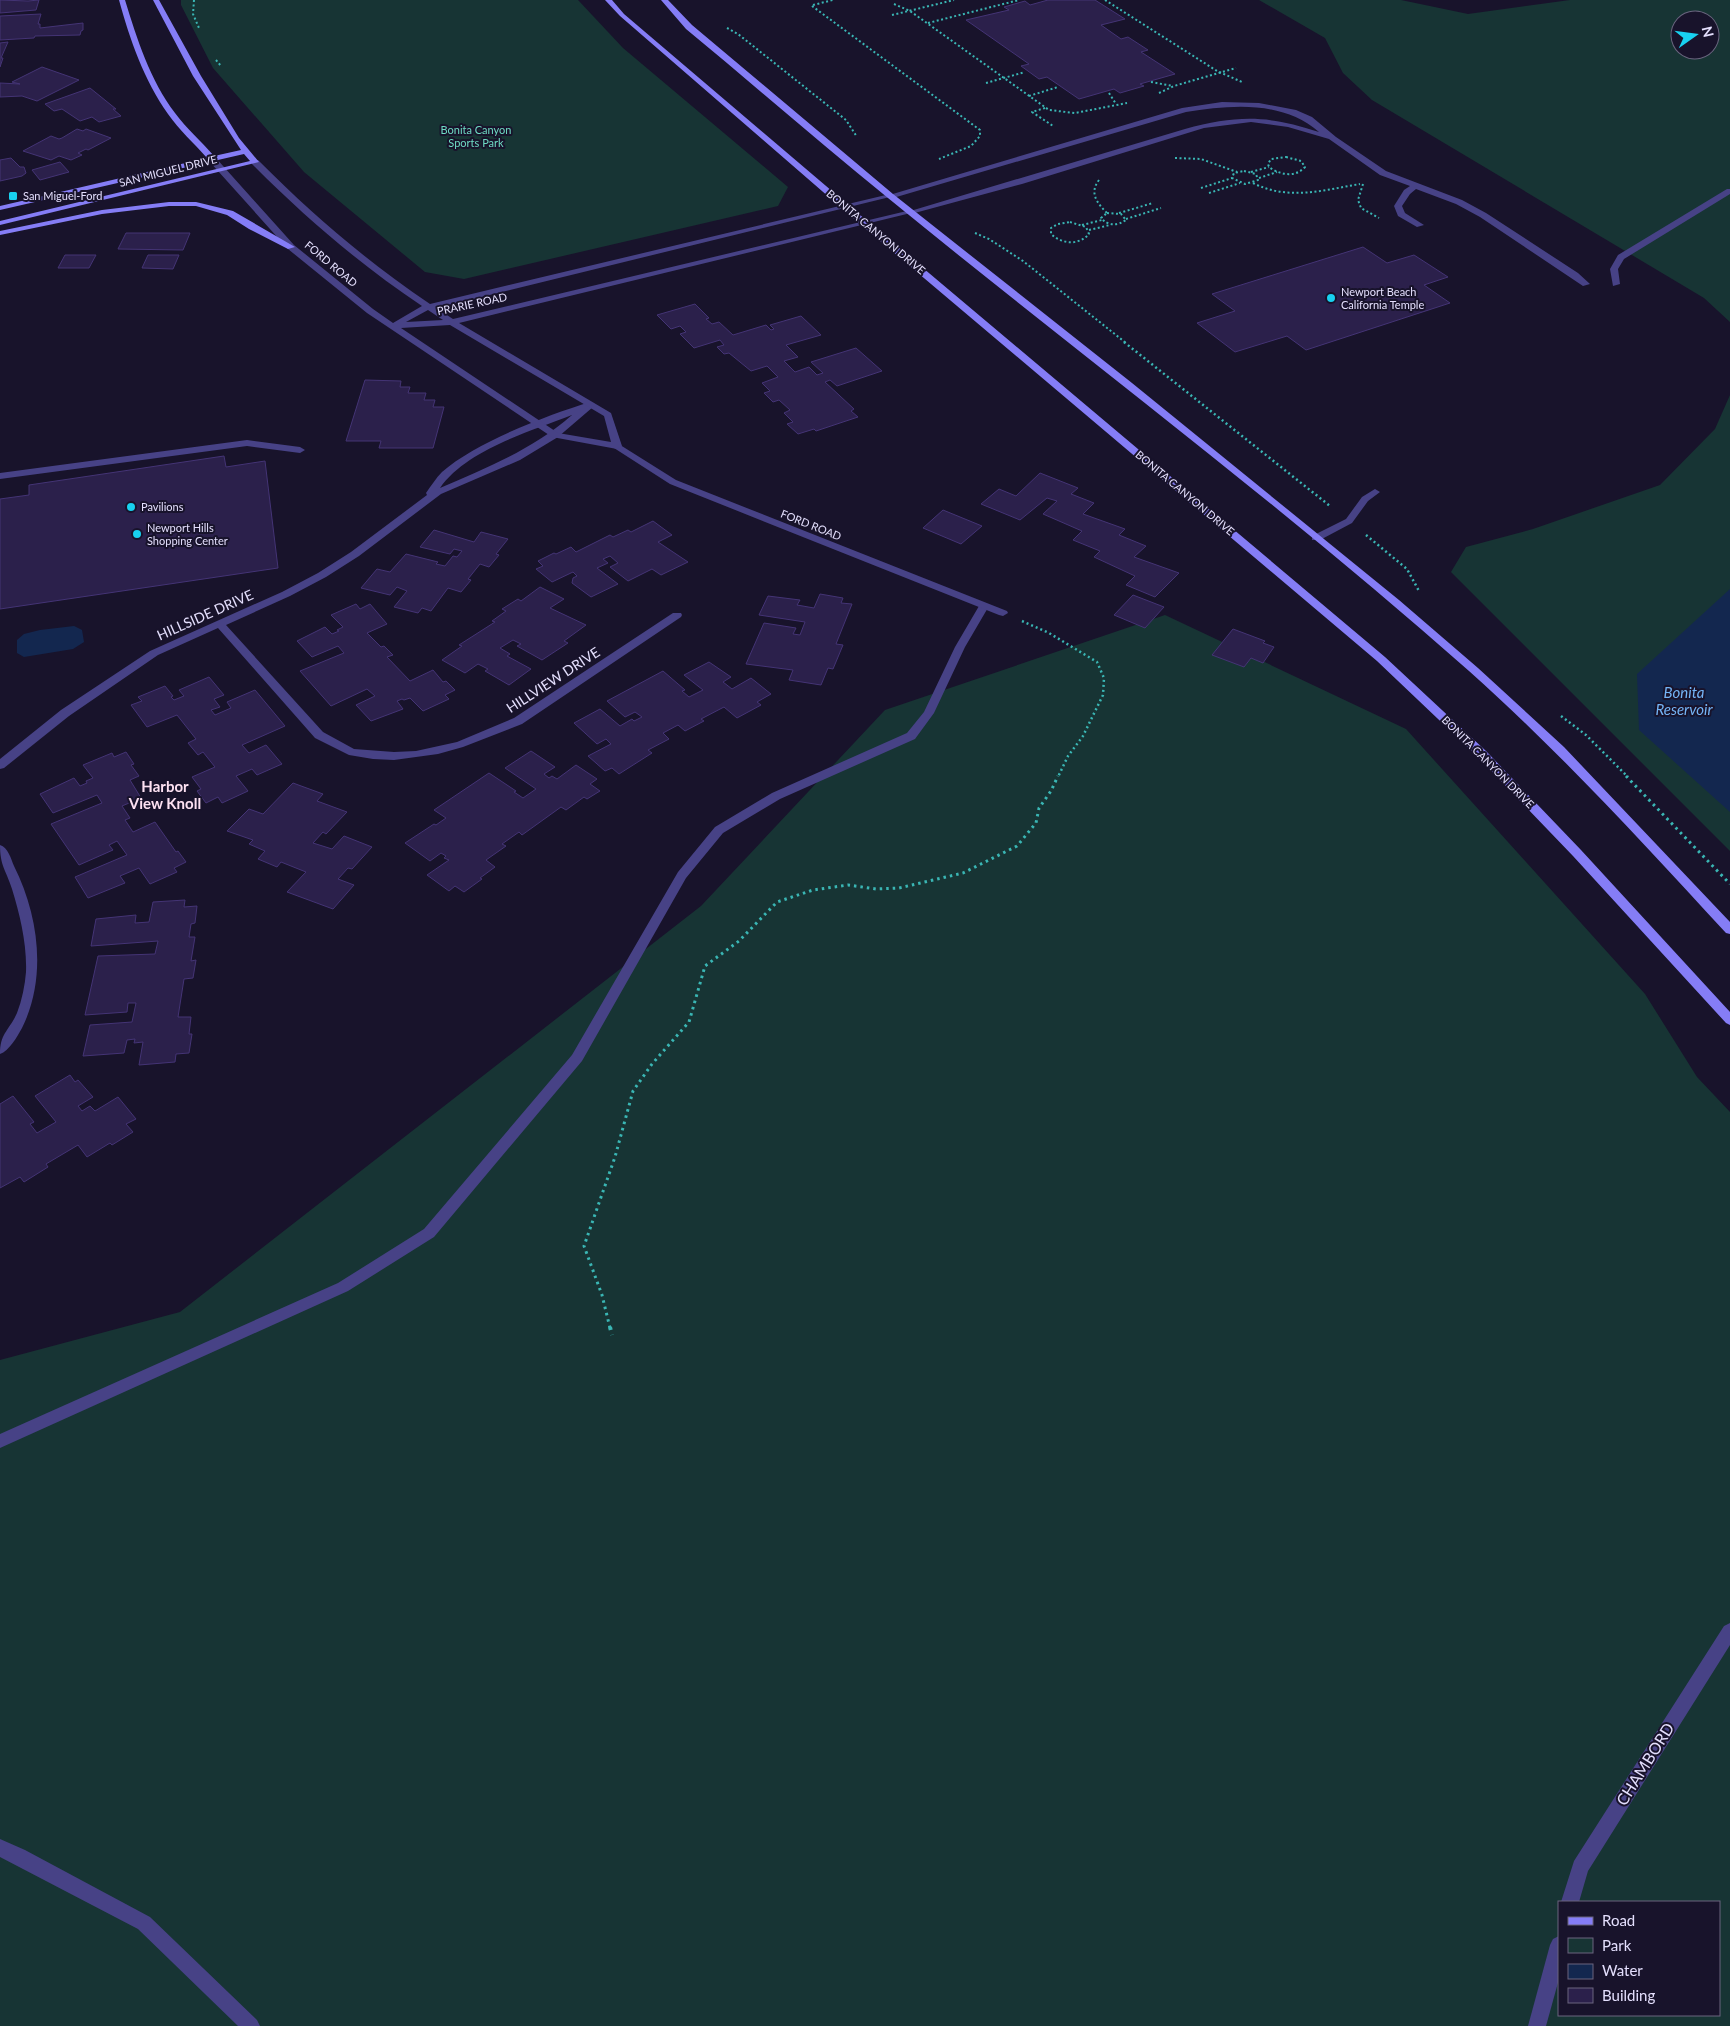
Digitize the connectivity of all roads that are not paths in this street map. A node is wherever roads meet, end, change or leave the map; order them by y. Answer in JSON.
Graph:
{"nodes":[{"id":1,"x":122,"y":0,"type":"edge"},
{"id":2,"x":156,"y":0,"type":"edge"},
{"id":3,"x":608,"y":0,"type":"edge"},
{"id":4,"x":664,"y":0,"type":"edge"},
{"id":5,"x":1273,"y":97,"type":"dead end"},
{"id":6,"x":1272,"y":108,"type":"junction"},
{"id":7,"x":1269,"y":120,"type":"junction"},
{"id":8,"x":1333,"y":139,"type":"junction"},
{"id":9,"x":246,"y":151,"type":"junction"},
{"id":10,"x":212,"y":159,"type":"junction"},
{"id":11,"x":255,"y":162,"type":"junction"},
{"id":12,"x":221,"y":169,"type":"junction"},
{"id":13,"x":1416,"y":185,"type":"junction"},
{"id":14,"x":1730,"y":191,"type":"edge"},
{"id":15,"x":890,"y":196,"type":"junction"},
{"id":16,"x":845,"y":206,"type":"junction"},
{"id":17,"x":0,"y":208,"type":"edge"},
{"id":18,"x":911,"y":212,"type":"junction"},
{"id":19,"x":863,"y":222,"type":"junction"},
{"id":20,"x":0,"y":223,"type":"edge"},
{"id":21,"x":1420,"y":225,"type":"dead end"},
{"id":22,"x":0,"y":233,"type":"edge"},
{"id":23,"x":292,"y":247,"type":"junction"},
{"id":24,"x":1586,"y":284,"type":"dead end"},
{"id":25,"x":1616,"y":284,"type":"dead end"},
{"id":26,"x":427,"y":307,"type":"junction"},
{"id":27,"x":452,"y":322,"type":"junction"},
{"id":28,"x":393,"y":326,"type":"junction"},
{"id":29,"x":590,"y":405,"type":"junction"},
{"id":30,"x":539,"y":424,"type":"junction"},
{"id":31,"x":555,"y":435,"type":"junction"},
{"id":32,"x":617,"y":446,"type":"junction"},
{"id":33,"x":300,"y":450,"type":"dead end"},
{"id":34,"x":0,"y":476,"type":"edge"},
{"id":35,"x":1375,"y":492,"type":"dead end"},
{"id":36,"x":427,"y":499,"type":"junction"},
{"id":37,"x":1316,"y":538,"type":"junction"},
{"id":38,"x":984,"y":606,"type":"junction"},
{"id":39,"x":1004,"y":613,"type":"road end"},
{"id":40,"x":677,"y":615,"type":"dead end"},
{"id":41,"x":220,"y":624,"type":"junction"},
{"id":42,"x":0,"y":765,"type":"edge"},
{"id":43,"x":0,"y":849,"type":"edge"},
{"id":44,"x":1730,"y":930,"type":"edge"},
{"id":45,"x":1730,"y":1020,"type":"edge"},
{"id":46,"x":0,"y":1049,"type":"edge"},
{"id":47,"x":0,"y":1441,"type":"edge"},
{"id":48,"x":1730,"y":1631,"type":"edge"},
{"id":49,"x":0,"y":1848,"type":"edge"},
{"id":50,"x":1570,"y":1901,"type":"edge"},
{"id":51,"x":1558,"y":1949,"type":"edge"},
{"id":52,"x":251,"y":2026,"type":"edge"},
{"id":53,"x":1537,"y":2026,"type":"edge"}],
"edges":[{"from":1,"to":10,"type":"main road","name":"FORD ROAD"},
{"from":2,"to":9,"type":"main road","name":"FORD ROAD"},
{"from":3,"to":16,"type":"main road","name":"BONITA CANYON DRIVE"},
{"from":4,"to":15,"type":"main road"},
{"from":5,"to":6,"type":"street"},
{"from":6,"to":7,"type":"street"},
{"from":6,"to":8,"type":"street","name":"PRARIE ROAD"},
{"from":6,"to":15,"type":"street","name":"PRARIE ROAD"},
{"from":7,"to":8,"type":"street","name":"PRARIE ROAD"},
{"from":7,"to":18,"type":"street","name":"PRARIE ROAD"},
{"from":8,"to":13,"type":"street"},
{"from":9,"to":10,"type":"main road","name":"SAN MIGUEL DRIVE"},
{"from":9,"to":11,"type":"main road","name":"FORD ROAD"},
{"from":10,"to":12,"type":"street","name":"FORD ROAD"},
{"from":10,"to":17,"type":"main road","name":"SAN MIGUEL DRIVE"},
{"from":11,"to":12,"type":"main road","name":"SAN MIGUEL DRIVE"},
{"from":11,"to":26,"type":"street","name":"FORD ROAD"},
{"from":12,"to":20,"type":"main road","name":"SAN MIGUEL DRIVE"},
{"from":12,"to":23,"type":"street","name":"FORD ROAD"},
{"from":13,"to":21,"type":"street"},
{"from":13,"to":24,"type":"street"},
{"from":14,"to":25,"type":"street"},
{"from":15,"to":16,"type":"street","name":"PRARIE ROAD"},
{"from":15,"to":18,"type":"main road"},
{"from":16,"to":19,"type":"main road","name":"BONITA CANYON DRIVE"},
{"from":16,"to":26,"type":"street","name":"PRARIE ROAD"},
{"from":18,"to":19,"type":"street","name":"PRARIE ROAD"},
{"from":18,"to":37,"type":"main road"},
{"from":19,"to":27,"type":"street","name":"PRARIE ROAD"},
{"from":19,"to":45,"type":"main road","name":"BONITA CANYON DRIVE"},
{"from":22,"to":23,"type":"main road"},
{"from":23,"to":28,"type":"street","name":"FORD ROAD"},
{"from":26,"to":27,"type":"street","name":"FORD ROAD"},
{"from":26,"to":28,"type":"street","name":"PRARIE ROAD"},
{"from":27,"to":28,"type":"street","name":"PRARIE ROAD"},
{"from":27,"to":29,"type":"street","name":"FORD ROAD"},
{"from":28,"to":30,"type":"street","name":"FORD ROAD"},
{"from":29,"to":30,"type":"street","name":"HILLSIDE DRIVE"},
{"from":29,"to":31,"type":"street","name":"HILLSIDE DRIVE"},
{"from":29,"to":32,"type":"street","name":"FORD ROAD"},
{"from":30,"to":31,"type":"street","name":"FORD ROAD"},
{"from":30,"to":36,"type":"street","name":"HILLSIDE DRIVE"},
{"from":31,"to":32,"type":"street","name":"FORD ROAD"},
{"from":31,"to":36,"type":"street","name":"HILLSIDE DRIVE"},
{"from":32,"to":38,"type":"street","name":"FORD ROAD"},
{"from":33,"to":34,"type":"street"},
{"from":35,"to":37,"type":"street"},
{"from":36,"to":41,"type":"street","name":"HILLSIDE DRIVE"},
{"from":37,"to":44,"type":"main road"},
{"from":38,"to":39,"type":"street","name":"FORD ROAD"},
{"from":38,"to":47,"type":"street"},
{"from":40,"to":41,"type":"street","name":"HILLVIEW DRIVE"},
{"from":41,"to":42,"type":"street","name":"HILLSIDE DRIVE"},
{"from":43,"to":46,"type":"street"},
{"from":48,"to":50,"type":"street","name":"CHAMBORD"},
{"from":49,"to":52,"type":"street"},
{"from":51,"to":53,"type":"street"}]}
